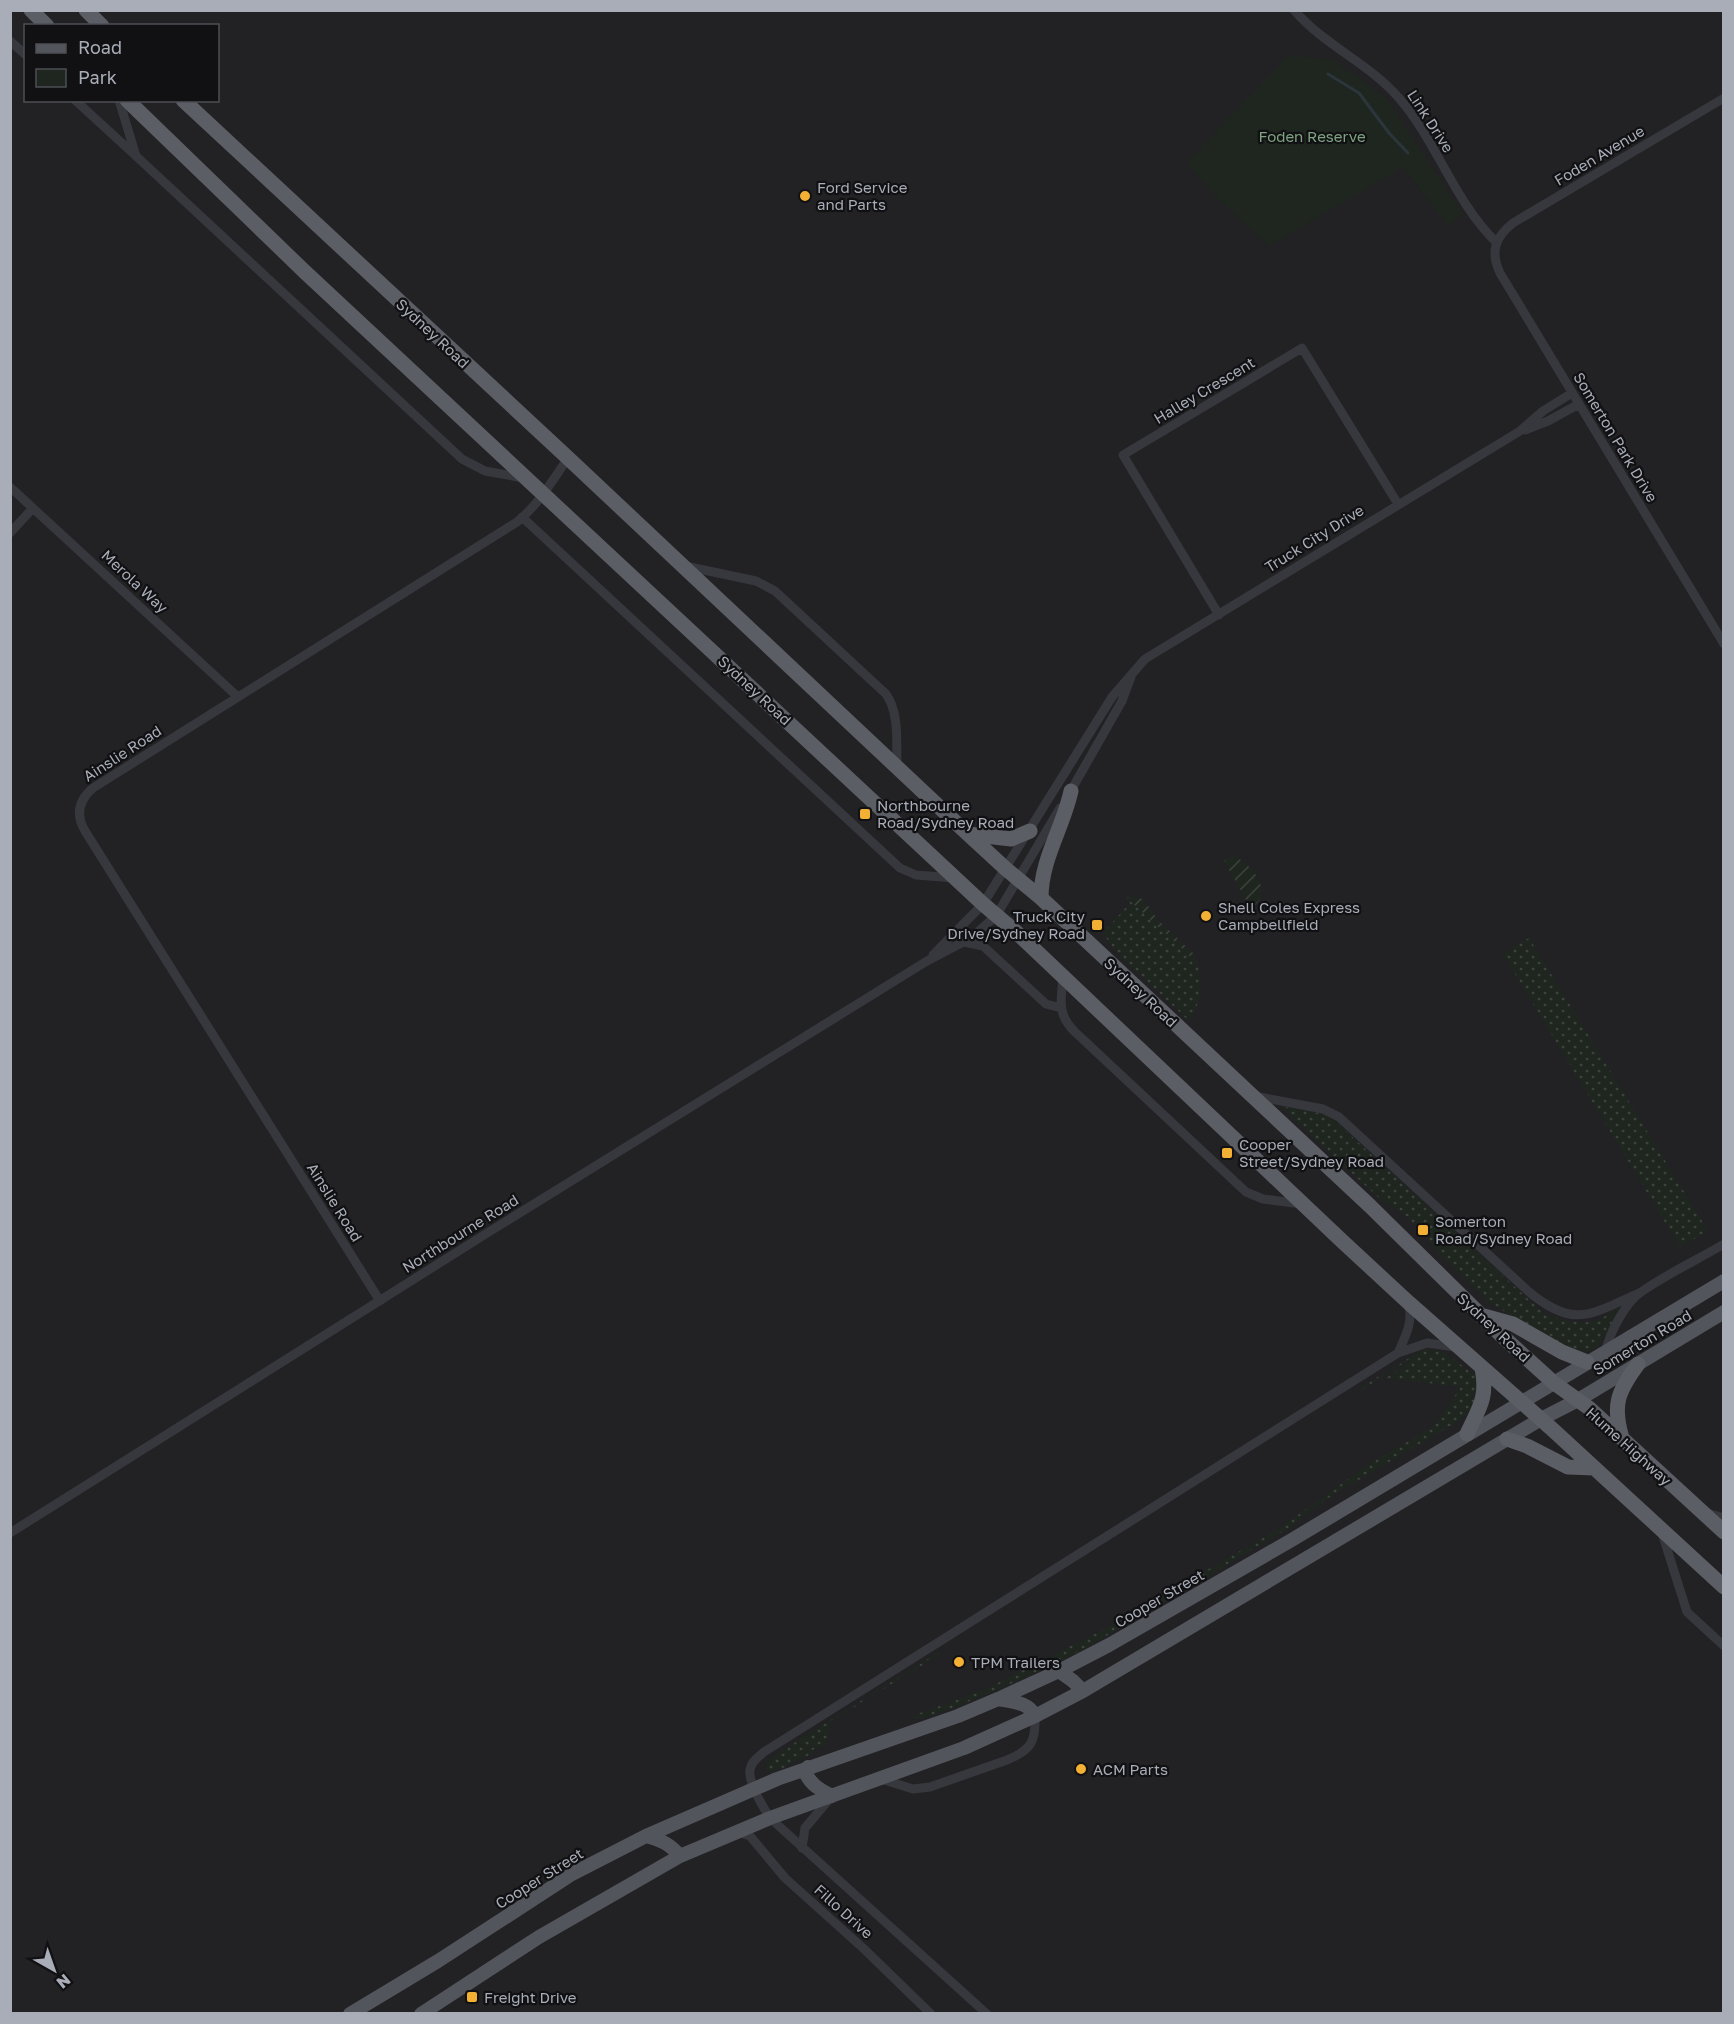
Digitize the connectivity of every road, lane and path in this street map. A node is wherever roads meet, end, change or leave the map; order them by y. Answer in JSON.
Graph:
{"nodes":[{"id":1,"x":31,"y":10,"type":"edge"},
{"id":2,"x":86,"y":10,"type":"edge"},
{"id":3,"x":1294,"y":10,"type":"edge"},
{"id":4,"x":45,"y":24,"type":"edge"},
{"id":5,"x":100,"y":24,"type":"edge"},
{"id":6,"x":10,"y":41,"type":"edge"},
{"id":7,"x":24,"y":53,"type":"edge"},
{"id":8,"x":1724,"y":98,"type":"edge"},
{"id":9,"x":77,"y":102,"type":"edge"},
{"id":10,"x":120,"y":102,"type":"edge"},
{"id":11,"x":130,"y":102,"type":"edge"},
{"id":12,"x":185,"y":102,"type":"edge"},
{"id":13,"x":136,"y":156,"type":"junction"},
{"id":14,"x":1496,"y":242,"type":"junction"},
{"id":15,"x":1572,"y":393,"type":"junction"},
{"id":16,"x":1579,"y":404,"type":"junction"},
{"id":17,"x":1520,"y":431,"type":"junction"},
{"id":18,"x":568,"y":458,"type":"junction"},
{"id":19,"x":526,"y":478,"type":"junction"},
{"id":20,"x":10,"y":487,"type":"edge"},
{"id":21,"x":544,"y":494,"type":"junction"},
{"id":22,"x":1398,"y":504,"type":"junction"},
{"id":23,"x":33,"y":508,"type":"junction"},
{"id":24,"x":522,"y":517,"type":"junction"},
{"id":25,"x":10,"y":533,"type":"edge"},
{"id":26,"x":683,"y":566,"type":"junction"},
{"id":27,"x":1219,"y":615,"type":"junction"},
{"id":28,"x":1724,"y":644,"type":"edge"},
{"id":29,"x":1131,"y":677,"type":"junction"},
{"id":30,"x":238,"y":697,"type":"junction"},
{"id":31,"x":897,"y":767,"type":"junction"},
{"id":32,"x":1071,"y":791,"type":"junction"},
{"id":33,"x":1030,"y":831,"type":"junction"},
{"id":34,"x":968,"y":834,"type":"junction"},
{"id":35,"x":1012,"y":874,"type":"junction"},
{"id":36,"x":956,"y":879,"type":"junction"},
{"id":37,"x":1041,"y":898,"type":"junction"},
{"id":38,"x":983,"y":904,"type":"junction"},
{"id":39,"x":996,"y":916,"type":"junction"},
{"id":40,"x":963,"y":942,"type":"junction"},
{"id":41,"x":927,"y":960,"type":"junction"},
{"id":42,"x":1063,"y":977,"type":"junction"},
{"id":43,"x":1061,"y":1008,"type":"junction"},
{"id":44,"x":1252,"y":1095,"type":"junction"},
{"id":45,"x":1302,"y":1204,"type":"junction"},
{"id":46,"x":1724,"y":1245,"type":"edge"},
{"id":47,"x":1724,"y":1281,"type":"edge"},
{"id":48,"x":1640,"y":1293,"type":"junction"},
{"id":49,"x":380,"y":1301,"type":"junction"},
{"id":50,"x":1409,"y":1303,"type":"junction"},
{"id":51,"x":1724,"y":1312,"type":"edge"},
{"id":52,"x":1481,"y":1316,"type":"junction"},
{"id":53,"x":1460,"y":1348,"type":"junction"},
{"id":54,"x":1606,"y":1351,"type":"junction"},
{"id":55,"x":1398,"y":1353,"type":"junction"},
{"id":56,"x":1587,"y":1362,"type":"junction"},
{"id":57,"x":1638,"y":1364,"type":"junction"},
{"id":58,"x":1482,"y":1368,"type":"junction"},
{"id":59,"x":1554,"y":1383,"type":"junction"},
{"id":60,"x":1578,"y":1400,"type":"junction"},
{"id":61,"x":1521,"y":1403,"type":"junction"},
{"id":62,"x":1541,"y":1419,"type":"junction"},
{"id":63,"x":1467,"y":1434,"type":"junction"},
{"id":64,"x":1507,"y":1439,"type":"junction"},
{"id":65,"x":1623,"y":1442,"type":"junction"},
{"id":66,"x":1594,"y":1468,"type":"junction"},
{"id":67,"x":1702,"y":1512,"type":"junction"},
{"id":68,"x":1724,"y":1518,"type":"edge"},
{"id":69,"x":1317,"y":1525,"type":"junction"},
{"id":70,"x":1661,"y":1529,"type":"junction"},
{"id":71,"x":1724,"y":1532,"type":"edge"},
{"id":72,"x":10,"y":1533,"type":"edge"},
{"id":73,"x":1329,"y":1545,"type":"junction"},
{"id":74,"x":1724,"y":1587,"type":"edge"},
{"id":75,"x":1724,"y":1646,"type":"edge"},
{"id":76,"x":1059,"y":1671,"type":"junction"},
{"id":77,"x":1083,"y":1691,"type":"junction"},
{"id":78,"x":999,"y":1699,"type":"junction"},
{"id":79,"x":1035,"y":1716,"type":"junction"},
{"id":80,"x":808,"y":1767,"type":"junction"},
{"id":81,"x":881,"y":1779,"type":"junction"},
{"id":82,"x":755,"y":1789,"type":"junction"},
{"id":83,"x":832,"y":1796,"type":"junction"},
{"id":84,"x":770,"y":1818,"type":"junction"},
{"id":85,"x":738,"y":1832,"type":"junction"},
{"id":86,"x":646,"y":1836,"type":"junction"},
{"id":87,"x":802,"y":1848,"type":"junction"},
{"id":88,"x":680,"y":1856,"type":"junction"},
{"id":89,"x":984,"y":2012,"type":"edge"},
{"id":90,"x":350,"y":2013,"type":"edge"},
{"id":91,"x":421,"y":2013,"type":"edge"},
{"id":92,"x":931,"y":2013,"type":"edge"}],
"edges":[{"from":1,"to":4,"type":"highway"},
{"from":2,"to":5,"type":"highway"},
{"from":3,"to":14,"type":"street","name":"Link Drive"},
{"from":6,"to":7,"type":"street"},
{"from":8,"to":14,"type":"street","name":"Foden Avenue"},
{"from":9,"to":13,"type":"street"},
{"from":10,"to":13,"type":"street"},
{"from":11,"to":19,"type":"highway","name":"Sydney Road"},
{"from":12,"to":18,"type":"highway","name":"Sydney Road"},
{"from":13,"to":19,"type":"street"},
{"from":14,"to":15,"type":"street","name":"Somerton Park Drive"},
{"from":15,"to":16,"type":"street","name":"Somerton Park Drive"},
{"from":15,"to":17,"type":"street","name":"Truck City Drive"},
{"from":16,"to":17,"type":"street","name":"Truck City Drive"},
{"from":16,"to":28,"type":"street","name":"Somerton Park Drive"},
{"from":17,"to":22,"type":"street","name":"Truck City Drive"},
{"from":18,"to":21,"type":"street","name":"Ainslie Road"},
{"from":18,"to":26,"type":"highway","name":"Sydney Road"},
{"from":19,"to":21,"type":"highway","name":"Sydney Road"},
{"from":20,"to":23,"type":"street","name":"Merola Way"},
{"from":21,"to":24,"type":"street","name":"Ainslie Road"},
{"from":21,"to":36,"type":"highway","name":"Sydney Road"},
{"from":22,"to":27,"type":"street","name":"Truck City Drive"},
{"from":22,"to":27,"type":"street","name":"Halley Crescent"},
{"from":23,"to":25,"type":"street"},
{"from":23,"to":30,"type":"street","name":"Merola Way"},
{"from":24,"to":30,"type":"street","name":"Ainslie Road"},
{"from":24,"to":36,"type":"street"},
{"from":26,"to":31,"type":"highway","name":"Sydney Road"},
{"from":26,"to":31,"type":"street"},
{"from":27,"to":29,"type":"street","name":"Truck City Drive"},
{"from":29,"to":32,"type":"street","name":"Truck City Drive"},
{"from":29,"to":33,"type":"street","name":"Truck City Drive"},
{"from":30,"to":49,"type":"street","name":"Ainslie Road"},
{"from":31,"to":34,"type":"highway","name":"Sydney Road"},
{"from":32,"to":35,"type":"street","name":"Truck City Drive"},
{"from":32,"to":37,"type":"highway"},
{"from":33,"to":34,"type":"highway"},
{"from":33,"to":35,"type":"street","name":"Truck City Drive"},
{"from":34,"to":35,"type":"highway","name":"Sydney Road"},
{"from":35,"to":37,"type":"highway","name":"Sydney Road"},
{"from":35,"to":38,"type":"street","name":"Truck City Drive"},
{"from":35,"to":39,"type":"street","name":"Truck City Drive"},
{"from":36,"to":38,"type":"highway","name":"Sydney Road"},
{"from":37,"to":44,"type":"highway","name":"Sydney Road"},
{"from":38,"to":39,"type":"highway","name":"Sydney Road"},
{"from":38,"to":41,"type":"street","name":"Northbourne Road"},
{"from":39,"to":40,"type":"street","name":"Northbourne Road"},
{"from":39,"to":42,"type":"highway","name":"Sydney Road"},
{"from":40,"to":41,"type":"street","name":"Northbourne Road"},
{"from":40,"to":43,"type":"street"},
{"from":41,"to":49,"type":"street","name":"Northbourne Road"},
{"from":42,"to":43,"type":"street"},
{"from":42,"to":45,"type":"highway","name":"Sydney Road"},
{"from":43,"to":45,"type":"street"},
{"from":44,"to":48,"type":"street"},
{"from":44,"to":52,"type":"highway","name":"Sydney Road"},
{"from":45,"to":50,"type":"highway","name":"Sydney Road"},
{"from":46,"to":48,"type":"street","name":"Somerton Road"},
{"from":47,"to":54,"type":"main road","name":"Somerton Road"},
{"from":48,"to":54,"type":"street","name":"Somerton Road"},
{"from":49,"to":72,"type":"street","name":"Northbourne Road"},
{"from":50,"to":53,"type":"highway","name":"Sydney Road"},
{"from":50,"to":55,"type":"street"},
{"from":51,"to":57,"type":"main road","name":"Somerton Road"},
{"from":52,"to":56,"type":"highway"},
{"from":52,"to":59,"type":"highway","name":"Sydney Road"},
{"from":53,"to":55,"type":"street"},
{"from":53,"to":58,"type":"highway","name":"Sydney Road"},
{"from":54,"to":56,"type":"main road","name":"Somerton Road"},
{"from":55,"to":82,"type":"street"},
{"from":56,"to":59,"type":"main road","name":"Somerton Road"},
{"from":57,"to":60,"type":"main road","name":"Somerton Road"},
{"from":57,"to":65,"type":"highway"},
{"from":58,"to":61,"type":"highway","name":"Sydney Road"},
{"from":58,"to":63,"type":"highway"},
{"from":59,"to":60,"type":"highway","name":"Hume Highway"},
{"from":59,"to":61,"type":"main road","name":"Cooper Street"},
{"from":60,"to":62,"type":"main road"},
{"from":60,"to":65,"type":"highway","name":"Hume Highway"},
{"from":61,"to":62,"type":"highway"},
{"from":61,"to":63,"type":"main road","name":"Cooper Street"},
{"from":62,"to":64,"type":"main road"},
{"from":62,"to":66,"type":"highway"},
{"from":63,"to":69,"type":"main road","name":"Cooper Street"},
{"from":64,"to":66,"type":"highway"},
{"from":64,"to":73,"type":"main road"},
{"from":65,"to":67,"type":"highway","name":"Hume Highway"},
{"from":66,"to":70,"type":"highway"},
{"from":67,"to":68,"type":"street","name":"Hume Highway"},
{"from":67,"to":71,"type":"highway","name":"Hume Highway"},
{"from":69,"to":73,"type":"main road"},
{"from":69,"to":76,"type":"main road","name":"Cooper Street"},
{"from":70,"to":74,"type":"highway"},
{"from":70,"to":75,"type":"street"},
{"from":73,"to":77,"type":"main road"},
{"from":76,"to":77,"type":"main road"},
{"from":76,"to":78,"type":"main road","name":"Cooper Street"},
{"from":77,"to":79,"type":"main road"},
{"from":78,"to":79,"type":"main road"},
{"from":78,"to":80,"type":"main road","name":"Cooper Street"},
{"from":79,"to":81,"type":"main road"},
{"from":79,"to":81,"type":"street"},
{"from":80,"to":82,"type":"main road","name":"Cooper Street"},
{"from":80,"to":83,"type":"main road"},
{"from":81,"to":83,"type":"main road"},
{"from":82,"to":84,"type":"street"},
{"from":82,"to":86,"type":"main road","name":"Cooper Street"},
{"from":83,"to":84,"type":"main road"},
{"from":83,"to":87,"type":"street"},
{"from":84,"to":85,"type":"main road"},
{"from":84,"to":87,"type":"street","name":"Fillo Drive"},
{"from":85,"to":88,"type":"main road"},
{"from":85,"to":92,"type":"street","name":"Fillo Drive"},
{"from":86,"to":88,"type":"main road"},
{"from":86,"to":90,"type":"main road","name":"Cooper Street"},
{"from":87,"to":89,"type":"street","name":"Fillo Drive"},
{"from":88,"to":91,"type":"main road"}]}
